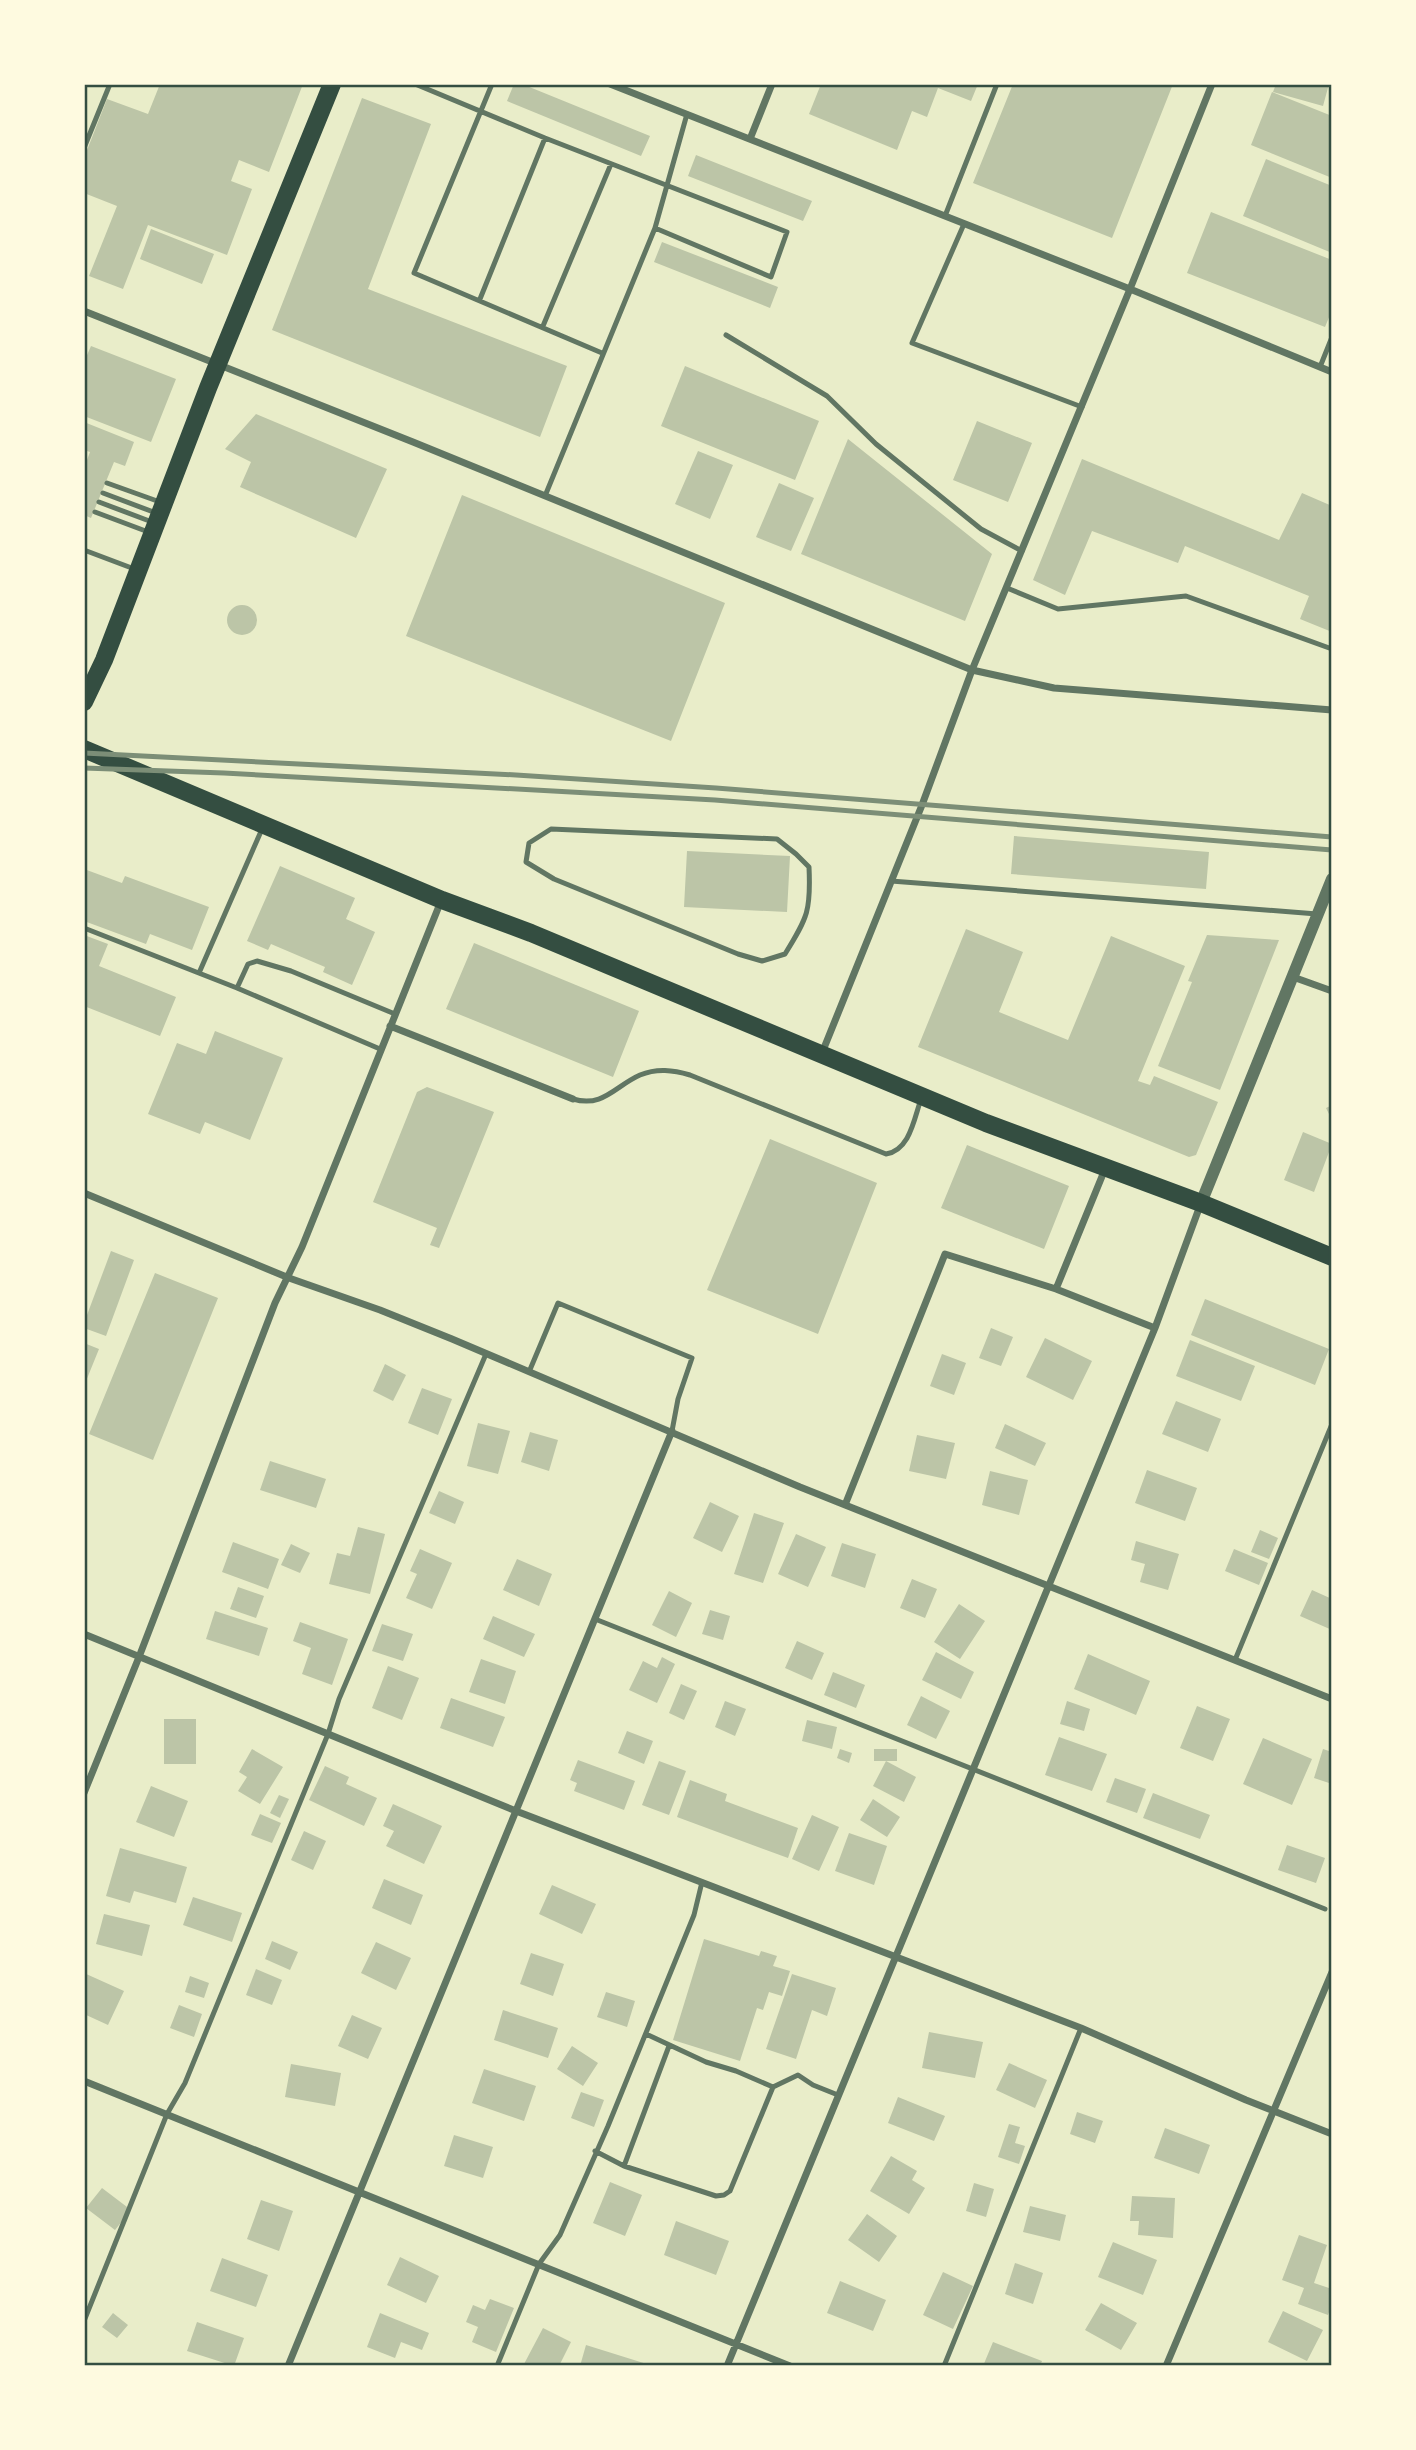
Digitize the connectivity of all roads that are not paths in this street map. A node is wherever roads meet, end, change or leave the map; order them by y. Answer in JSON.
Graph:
{"nodes":[{"id":1,"x":110,"y":84,"type":"edge"},
{"id":2,"x":332,"y":84,"type":"edge"},
{"id":3,"x":415,"y":84,"type":"edge"},
{"id":4,"x":492,"y":84,"type":"edge"},
{"id":5,"x":610,"y":84,"type":"edge"},
{"id":6,"x":772,"y":84,"type":"edge"},
{"id":7,"x":996,"y":84,"type":"edge"},
{"id":8,"x":1212,"y":84,"type":"edge"},
{"id":9,"x":481,"y":111,"type":"junction"},
{"id":10,"x":687,"y":114,"type":"junction"},
{"id":11,"x":545,"y":138,"type":"junction"},
{"id":12,"x":750,"y":139,"type":"junction"},
{"id":13,"x":84,"y":148,"type":"edge"},
{"id":14,"x":611,"y":163,"type":"junction"},
{"id":15,"x":667,"y":184,"type":"junction"},
{"id":16,"x":944,"y":216,"type":"junction"},
{"id":17,"x":964,"y":224,"type":"junction"},
{"id":18,"x":654,"y":229,"type":"junction"},
{"id":19,"x":1130,"y":289,"type":"junction"},
{"id":20,"x":480,"y":299,"type":"junction"},
{"id":21,"x":84,"y":311,"type":"edge"},
{"id":22,"x":543,"y":326,"type":"junction"},
{"id":23,"x":726,"y":335,"type":"dead end"},
{"id":24,"x":1332,"y":337,"type":"edge"},
{"id":25,"x":602,"y":353,"type":"junction"},
{"id":26,"x":218,"y":364,"type":"junction"},
{"id":27,"x":1320,"y":368,"type":"junction"},
{"id":28,"x":1332,"y":372,"type":"edge"},
{"id":29,"x":1082,"y":407,"type":"junction"},
{"id":30,"x":107,"y":483,"type":"dead end"},
{"id":31,"x":103,"y":493,"type":"dead end"},
{"id":32,"x":545,"y":496,"type":"junction"},
{"id":33,"x":99,"y":502,"type":"dead end"},
{"id":34,"x":95,"y":512,"type":"dead end"},
{"id":35,"x":158,"y":519,"type":"junction"},
{"id":36,"x":84,"y":550,"type":"edge"},
{"id":37,"x":1022,"y":551,"type":"junction"},
{"id":38,"x":138,"y":570,"type":"junction"},
{"id":39,"x":1006,"y":588,"type":"junction"},
{"id":40,"x":1332,"y":649,"type":"edge"},
{"id":41,"x":972,"y":670,"type":"junction"},
{"id":42,"x":84,"y":702,"type":"edge"},
{"id":43,"x":1332,"y":710,"type":"edge"},
{"id":44,"x":84,"y":749,"type":"edge"},
{"id":45,"x":264,"y":824,"type":"junction"},
{"id":46,"x":1332,"y":879,"type":"edge"},
{"id":47,"x":891,"y":881,"type":"junction"},
{"id":48,"x":442,"y":900,"type":"junction"},
{"id":49,"x":1318,"y":914,"type":"junction"},
{"id":50,"x":84,"y":928,"type":"edge"},
{"id":51,"x":738,"y":954,"type":"joint"},
{"id":52,"x":199,"y":973,"type":"junction"},
{"id":53,"x":1293,"y":977,"type":"junction"},
{"id":54,"x":237,"y":988,"type":"junction"},
{"id":55,"x":1332,"y":991,"type":"edge"},
{"id":56,"x":395,"y":1014,"type":"junction"},
{"id":57,"x":390,"y":1027,"type":"junction"},
{"id":58,"x":380,"y":1049,"type":"junction"},
{"id":59,"x":822,"y":1054,"type":"junction"},
{"id":60,"x":922,"y":1096,"type":"junction"},
{"id":61,"x":573,"y":1099,"type":"joint"},
{"id":62,"x":1105,"y":1169,"type":"junction"},
{"id":63,"x":84,"y":1193,"type":"edge"},
{"id":64,"x":1201,"y":1203,"type":"junction"},
{"id":65,"x":1332,"y":1257,"type":"edge"},
{"id":66,"x":289,"y":1278,"type":"junction"},
{"id":67,"x":1056,"y":1289,"type":"junction"},
{"id":68,"x":1155,"y":1328,"type":"junction"},
{"id":69,"x":486,"y":1354,"type":"junction"},
{"id":70,"x":529,"y":1372,"type":"junction"},
{"id":71,"x":1332,"y":1424,"type":"edge"},
{"id":72,"x":672,"y":1431,"type":"junction"},
{"id":73,"x":845,"y":1504,"type":"junction"},
{"id":74,"x":1048,"y":1586,"type":"junction"},
{"id":75,"x":595,"y":1619,"type":"junction"},
{"id":76,"x":84,"y":1634,"type":"edge"},
{"id":77,"x":139,"y":1657,"type":"junction"},
{"id":78,"x":1235,"y":1660,"type":"junction"},
{"id":79,"x":1332,"y":1699,"type":"edge"},
{"id":80,"x":328,"y":1734,"type":"junction"},
{"id":81,"x":972,"y":1770,"type":"junction"},
{"id":82,"x":84,"y":1793,"type":"edge"},
{"id":83,"x":516,"y":1811,"type":"junction"},
{"id":84,"x":702,"y":1882,"type":"junction"},
{"id":85,"x":1325,"y":1909,"type":"dead end"},
{"id":86,"x":898,"y":1956,"type":"junction"},
{"id":87,"x":1332,"y":1972,"type":"edge"},
{"id":88,"x":1081,"y":2028,"type":"junction"},
{"id":89,"x":646,"y":2034,"type":"junction"},
{"id":90,"x":668,"y":2046,"type":"junction"},
{"id":91,"x":84,"y":2081,"type":"edge"},
{"id":92,"x":773,"y":2087,"type":"junction"},
{"id":93,"x":838,"y":2095,"type":"junction"},
{"id":94,"x":1275,"y":2110,"type":"junction"},
{"id":95,"x":167,"y":2114,"type":"junction"},
{"id":96,"x":1332,"y":2134,"type":"edge"},
{"id":97,"x":595,"y":2151,"type":"junction"},
{"id":98,"x":624,"y":2166,"type":"junction"},
{"id":99,"x":360,"y":2191,"type":"junction"},
{"id":100,"x":539,"y":2264,"type":"junction"},
{"id":101,"x":84,"y":2321,"type":"edge"},
{"id":102,"x":736,"y":2345,"type":"junction"},
{"id":103,"x":288,"y":2366,"type":"edge"},
{"id":104,"x":497,"y":2366,"type":"edge"},
{"id":105,"x":727,"y":2366,"type":"edge"},
{"id":106,"x":790,"y":2366,"type":"edge"},
{"id":107,"x":944,"y":2366,"type":"edge"},
{"id":108,"x":1166,"y":2366,"type":"edge"}],
"edges":[{"from":1,"to":13,"type":"lane"},
{"from":2,"to":26,"type":"main road"},
{"from":3,"to":9,"type":"lane"},
{"from":4,"to":9,"type":"lane"},
{"from":5,"to":10,"type":"street"},
{"from":6,"to":12,"type":"street"},
{"from":7,"to":16,"type":"lane"},
{"from":8,"to":19,"type":"street"},
{"from":9,"to":11,"type":"lane"},
{"from":9,"to":20,"type":"lane"},
{"from":10,"to":12,"type":"street"},
{"from":10,"to":15,"type":"lane"},
{"from":11,"to":14,"type":"lane"},
{"from":11,"to":20,"type":"lane"},
{"from":12,"to":16,"type":"street"},
{"from":14,"to":15,"type":"lane"},
{"from":14,"to":22,"type":"lane"},
{"from":15,"to":18,"type":"lane"},
{"from":15,"to":18,"type":"lane"},
{"from":16,"to":17,"type":"street"},
{"from":17,"to":19,"type":"street"},
{"from":17,"to":29,"type":"lane"},
{"from":18,"to":25,"type":"lane"},
{"from":19,"to":27,"type":"street"},
{"from":19,"to":29,"type":"street"},
{"from":20,"to":22,"type":"lane"},
{"from":21,"to":26,"type":"street"},
{"from":22,"to":25,"type":"lane"},
{"from":23,"to":37,"type":"lane"},
{"from":24,"to":27,"type":"lane"},
{"from":25,"to":32,"type":"lane"},
{"from":26,"to":32,"type":"street"},
{"from":26,"to":35,"type":"main road"},
{"from":27,"to":28,"type":"street"},
{"from":29,"to":37,"type":"street"},
{"from":30,"to":35,"type":"lane"},
{"from":31,"to":35,"type":"lane"},
{"from":32,"to":41,"type":"street"},
{"from":33,"to":35,"type":"lane"},
{"from":34,"to":35,"type":"lane"},
{"from":35,"to":38,"type":"main road"},
{"from":36,"to":38,"type":"lane"},
{"from":37,"to":39,"type":"street"},
{"from":38,"to":42,"type":"main road"},
{"from":39,"to":40,"type":"lane"},
{"from":39,"to":41,"type":"street"},
{"from":41,"to":43,"type":"street"},
{"from":41,"to":47,"type":"street"},
{"from":44,"to":45,"type":"main road"},
{"from":45,"to":48,"type":"main road"},
{"from":45,"to":52,"type":"lane"},
{"from":46,"to":49,"type":"street"},
{"from":47,"to":49,"type":"lane"},
{"from":47,"to":59,"type":"street"},
{"from":48,"to":56,"type":"street"},
{"from":48,"to":59,"type":"main road"},
{"from":49,"to":53,"type":"street"},
{"from":50,"to":52,"type":"lane"},
{"from":51,"to":51,"type":"lane"},
{"from":52,"to":54,"type":"lane"},
{"from":53,"to":55,"type":"street"},
{"from":53,"to":64,"type":"street"},
{"from":54,"to":56,"type":"lane"},
{"from":54,"to":58,"type":"lane"},
{"from":56,"to":57,"type":"street"},
{"from":57,"to":58,"type":"street"},
{"from":57,"to":61,"type":"street"},
{"from":58,"to":66,"type":"street"},
{"from":59,"to":60,"type":"main road"},
{"from":60,"to":61,"type":"lane"},
{"from":60,"to":62,"type":"main road"},
{"from":62,"to":64,"type":"main road"},
{"from":62,"to":67,"type":"street"},
{"from":63,"to":66,"type":"street"},
{"from":64,"to":65,"type":"main road"},
{"from":64,"to":68,"type":"street"},
{"from":66,"to":69,"type":"street"},
{"from":66,"to":77,"type":"street"},
{"from":67,"to":68,"type":"street"},
{"from":67,"to":73,"type":"street"},
{"from":68,"to":74,"type":"street"},
{"from":69,"to":70,"type":"street"},
{"from":69,"to":80,"type":"lane"},
{"from":70,"to":72,"type":"street"},
{"from":70,"to":72,"type":"lane"},
{"from":71,"to":78,"type":"lane"},
{"from":72,"to":73,"type":"street"},
{"from":72,"to":75,"type":"street"},
{"from":73,"to":74,"type":"street"},
{"from":74,"to":78,"type":"street"},
{"from":74,"to":81,"type":"street"},
{"from":75,"to":81,"type":"lane"},
{"from":75,"to":83,"type":"street"},
{"from":76,"to":77,"type":"street"},
{"from":77,"to":80,"type":"street"},
{"from":77,"to":82,"type":"street"},
{"from":78,"to":79,"type":"street"},
{"from":80,"to":83,"type":"street"},
{"from":80,"to":95,"type":"lane"},
{"from":81,"to":85,"type":"lane"},
{"from":81,"to":86,"type":"street"},
{"from":83,"to":84,"type":"street"},
{"from":83,"to":99,"type":"street"},
{"from":84,"to":86,"type":"street"},
{"from":84,"to":89,"type":"lane"},
{"from":86,"to":88,"type":"street"},
{"from":86,"to":93,"type":"street"},
{"from":87,"to":94,"type":"street"},
{"from":88,"to":94,"type":"street"},
{"from":88,"to":107,"type":"lane"},
{"from":89,"to":90,"type":"lane"},
{"from":89,"to":97,"type":"lane"},
{"from":90,"to":92,"type":"lane"},
{"from":90,"to":98,"type":"lane"},
{"from":91,"to":95,"type":"street"},
{"from":92,"to":93,"type":"lane"},
{"from":92,"to":98,"type":"lane"},
{"from":93,"to":102,"type":"street"},
{"from":94,"to":96,"type":"street"},
{"from":94,"to":108,"type":"street"},
{"from":95,"to":99,"type":"street"},
{"from":95,"to":101,"type":"lane"},
{"from":97,"to":98,"type":"lane"},
{"from":97,"to":100,"type":"lane"},
{"from":99,"to":100,"type":"street"},
{"from":99,"to":103,"type":"street"},
{"from":100,"to":102,"type":"street"},
{"from":100,"to":104,"type":"lane"},
{"from":102,"to":105,"type":"street"},
{"from":102,"to":106,"type":"street"}]}
